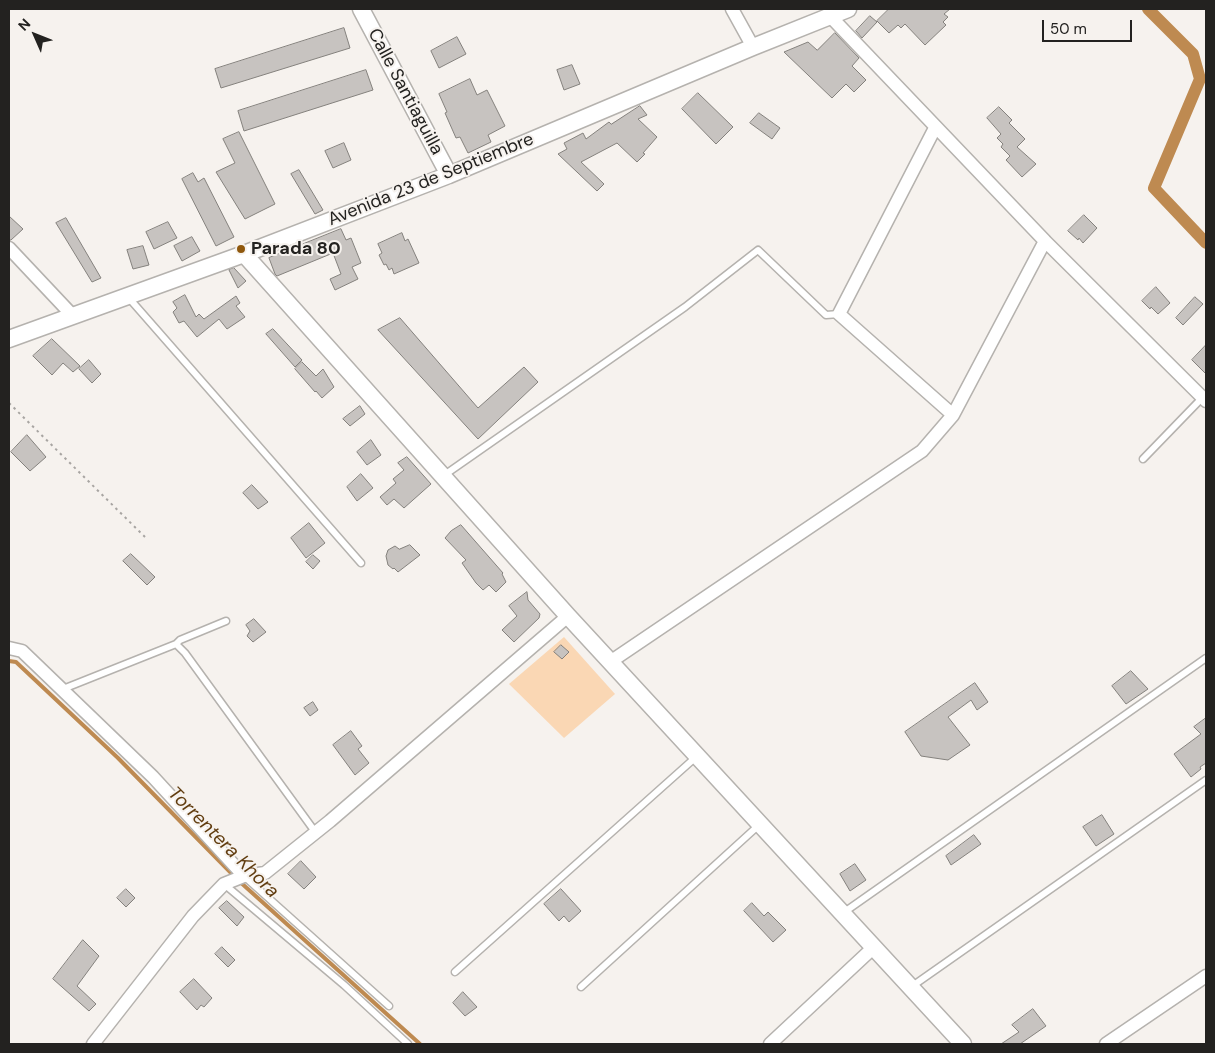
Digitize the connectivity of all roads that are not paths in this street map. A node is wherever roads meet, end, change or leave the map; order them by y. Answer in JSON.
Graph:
{"nodes":[{"id":1,"x":361,"y":9,"type":"edge"},
{"id":2,"x":732,"y":9,"type":"edge"},
{"id":3,"x":848,"y":9,"type":"edge"},
{"id":4,"x":830,"y":16,"type":"junction"},
{"id":5,"x":753,"y":47,"type":"junction"},
{"id":6,"x":935,"y":128,"type":"junction"},
{"id":7,"x":449,"y":175,"type":"junction"},
{"id":8,"x":1045,"y":241,"type":"junction"},
{"id":9,"x":9,"y":248,"type":"edge"},
{"id":10,"x":244,"y":254,"type":"junction"},
{"id":11,"x":127,"y":296,"type":"junction"},
{"id":12,"x":839,"y":314,"type":"junction"},
{"id":13,"x":73,"y":316,"type":"junction"},
{"id":14,"x":9,"y":339,"type":"edge"},
{"id":15,"x":1204,"y":399,"type":"edge"},
{"id":16,"x":954,"y":415,"type":"junction"},
{"id":17,"x":1143,"y":459,"type":"dead end"},
{"id":18,"x":442,"y":477,"type":"junction"},
{"id":19,"x":361,"y":563,"type":"dead end"},
{"id":20,"x":568,"y":616,"type":"junction"},
{"id":21,"x":226,"y":621,"type":"dead end"},
{"id":22,"x":176,"y":644,"type":"junction"},
{"id":23,"x":9,"y":648,"type":"edge"},
{"id":24,"x":1206,"y":658,"type":"edge"},
{"id":25,"x":610,"y":662,"type":"junction"},
{"id":26,"x":63,"y":689,"type":"junction"},
{"id":27,"x":697,"y":756,"type":"junction"},
{"id":28,"x":1206,"y":780,"type":"edge"},
{"id":29,"x":760,"y":824,"type":"junction"},
{"id":30,"x":316,"y":832,"type":"junction"},
{"id":31,"x":244,"y":876,"type":"junction"},
{"id":32,"x":224,"y":884,"type":"junction"},
{"id":33,"x":842,"y":914,"type":"junction"},
{"id":34,"x":874,"y":947,"type":"junction"},
{"id":35,"x":455,"y":972,"type":"dead end"},
{"id":36,"x":1206,"y":976,"type":"edge"},
{"id":37,"x":581,"y":987,"type":"dead end"},
{"id":38,"x":911,"y":987,"type":"junction"},
{"id":39,"x":389,"y":1006,"type":"dead end"},
{"id":40,"x":93,"y":1044,"type":"edge"},
{"id":41,"x":408,"y":1044,"type":"edge"},
{"id":42,"x":770,"y":1044,"type":"edge"},
{"id":43,"x":963,"y":1044,"type":"edge"},
{"id":44,"x":1106,"y":1044,"type":"edge"}],
"edges":[{"from":1,"to":7,"type":"street","name":"Calle Santiaguilla"},
{"from":2,"to":5,"type":"street"},
{"from":3,"to":4,"type":"street","name":"Avenida 23 de Septiembre"},
{"from":4,"to":5,"type":"street","name":"Avenida 23 de Septiembre"},
{"from":4,"to":6,"type":"street"},
{"from":5,"to":7,"type":"street","name":"Avenida 23 de Septiembre"},
{"from":6,"to":8,"type":"street"},
{"from":6,"to":12,"type":"street"},
{"from":7,"to":10,"type":"street","name":"Avenida 23 de Septiembre"},
{"from":8,"to":15,"type":"street"},
{"from":8,"to":16,"type":"street"},
{"from":9,"to":13,"type":"street"},
{"from":10,"to":11,"type":"street","name":"Avenida 23 de Septiembre"},
{"from":10,"to":18,"type":"street"},
{"from":11,"to":13,"type":"street","name":"Avenida 23 de Septiembre"},
{"from":11,"to":19,"type":"lane"},
{"from":12,"to":16,"type":"street"},
{"from":12,"to":18,"type":"lane"},
{"from":13,"to":14,"type":"street","name":"Avenida 23 de Septiembre"},
{"from":15,"to":17,"type":"lane"},
{"from":16,"to":25,"type":"street"},
{"from":18,"to":20,"type":"street"},
{"from":20,"to":25,"type":"street"},
{"from":20,"to":30,"type":"street"},
{"from":21,"to":22,"type":"lane"},
{"from":22,"to":26,"type":"lane"},
{"from":22,"to":30,"type":"lane"},
{"from":23,"to":26,"type":"street"},
{"from":24,"to":33,"type":"lane"},
{"from":25,"to":27,"type":"street"},
{"from":26,"to":31,"type":"street"},
{"from":27,"to":29,"type":"street"},
{"from":27,"to":35,"type":"lane"},
{"from":28,"to":38,"type":"lane"},
{"from":29,"to":33,"type":"street"},
{"from":29,"to":37,"type":"lane"},
{"from":30,"to":31,"type":"street"},
{"from":31,"to":32,"type":"street"},
{"from":31,"to":39,"type":"lane"},
{"from":32,"to":40,"type":"street"},
{"from":32,"to":41,"type":"lane"},
{"from":33,"to":34,"type":"street"},
{"from":34,"to":38,"type":"street"},
{"from":34,"to":42,"type":"street"},
{"from":36,"to":44,"type":"street"},
{"from":38,"to":43,"type":"street"}]}
